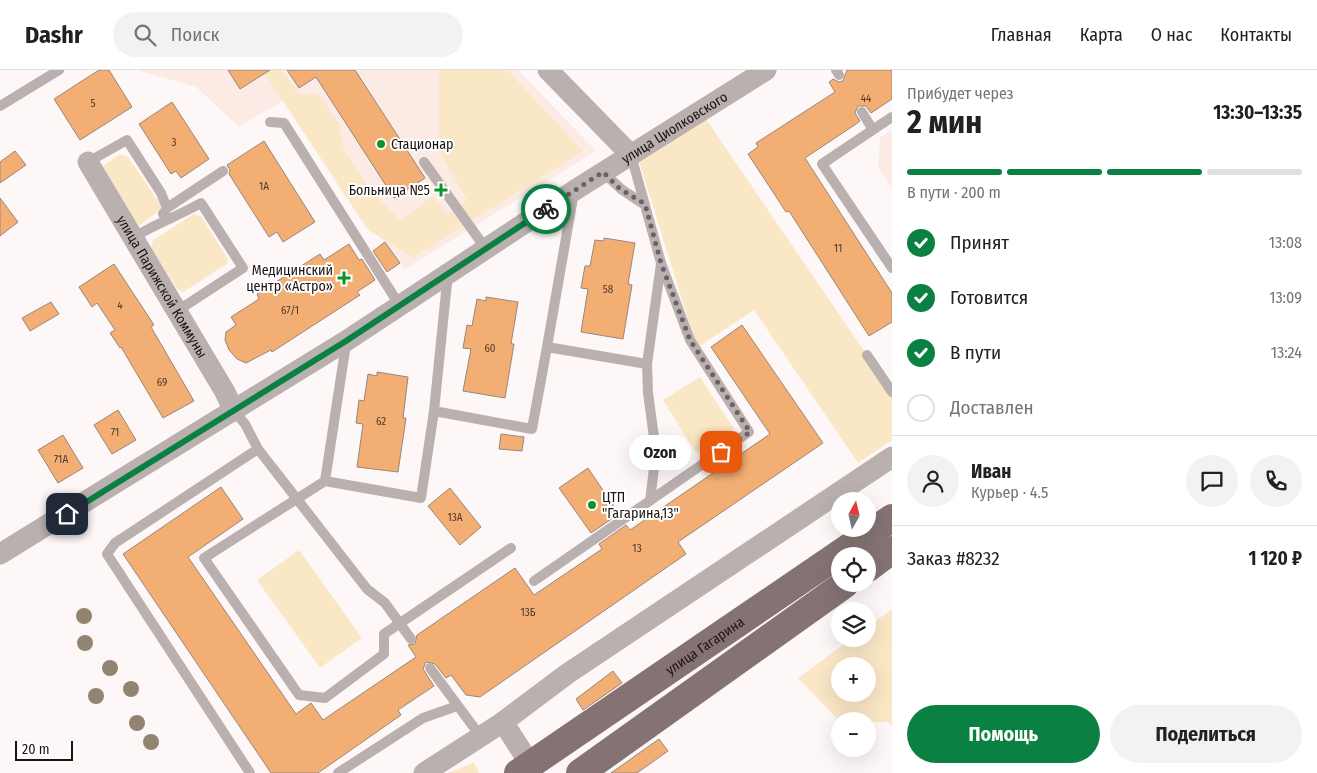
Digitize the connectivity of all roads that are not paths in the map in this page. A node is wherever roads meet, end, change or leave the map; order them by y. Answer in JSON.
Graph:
{"nodes":[{"id":1,"x":59,"y":70,"type":"edge"},
{"id":2,"x":548,"y":70,"type":"edge"},
{"id":3,"x":759,"y":72,"type":"edge"},
{"id":4,"x":0,"y":106,"type":"edge"},
{"id":5,"x":862,"y":112,"type":"dead end"},
{"id":6,"x":892,"y":117,"type":"edge"},
{"id":7,"x":270,"y":122,"type":"dead end"},
{"id":8,"x":873,"y":130,"type":"junction"},
{"id":9,"x":631,"y":155,"type":"junction"},
{"id":10,"x":88,"y":162,"type":"joint"},
{"id":11,"x":424,"y":162,"type":"dead end"},
{"id":12,"x":223,"y":171,"type":"dead end"},
{"id":13,"x":603,"y":172,"type":"junction"},
{"id":14,"x":575,"y":190,"type":"junction"},
{"id":15,"x":645,"y":204,"type":"junction"},
{"id":16,"x":167,"y":208,"type":"junction"},
{"id":17,"x":159,"y":222,"type":"junction"},
{"id":18,"x":132,"y":238,"type":"junction"},
{"id":19,"x":486,"y":249,"type":"junction"},
{"id":20,"x":661,"y":263,"type":"junction"},
{"id":21,"x":892,"y":268,"type":"edge"},
{"id":22,"x":448,"y":273,"type":"junction"},
{"id":23,"x":400,"y":306,"type":"junction"},
{"id":24,"x":177,"y":311,"type":"junction"},
{"id":25,"x":346,"y":341,"type":"junction"},
{"id":26,"x":547,"y":347,"type":"junction"},
{"id":27,"x":867,"y":355,"type":"dead end"},
{"id":28,"x":647,"y":364,"type":"junction"},
{"id":29,"x":892,"y":392,"type":"edge"},
{"id":30,"x":234,"y":411,"type":"junction"},
{"id":31,"x":434,"y":411,"type":"junction"},
{"id":32,"x":258,"y":449,"type":"junction"},
{"id":33,"x":892,"y":457,"type":"edge"},
{"id":34,"x":325,"y":481,"type":"junction"},
{"id":35,"x":298,"y":498,"type":"junction"},
{"id":36,"x":650,"y":501,"type":"junction"},
{"id":37,"x":892,"y":518,"type":"edge"},
{"id":38,"x":511,"y":548,"type":"dead end"},
{"id":39,"x":892,"y":550,"type":"edge"},
{"id":40,"x":0,"y":554,"type":"edge"},
{"id":41,"x":876,"y":562,"type":"edge"},
{"id":42,"x":534,"y":581,"type":"dead end"},
{"id":43,"x":834,"y":592,"type":"edge"},
{"id":44,"x":400,"y":625,"type":"junction"},
{"id":45,"x":411,"y":639,"type":"dead end"},
{"id":46,"x":430,"y":668,"type":"dead end"},
{"id":47,"x":458,"y":706,"type":"junction"},
{"id":48,"x":502,"y":722,"type":"junction"},
{"id":49,"x":481,"y":738,"type":"junction"},
{"id":50,"x":524,"y":769,"type":"edge"},
{"id":51,"x":250,"y":773,"type":"edge"},
{"id":52,"x":338,"y":773,"type":"edge"},
{"id":53,"x":424,"y":773,"type":"edge"},
{"id":54,"x":580,"y":773,"type":"edge"}],
"edges":[{"from":1,"to":4,"type":"lane"},
{"from":2,"to":9,"type":"street"},
{"from":3,"to":9,"type":"street","name":"улица Циолковского"},
{"from":5,"to":8,"type":"lane"},
{"from":6,"to":8,"type":"lane"},
{"from":7,"to":23,"type":"lane"},
{"from":8,"to":21,"type":"lane"},
{"from":9,"to":13,"type":"street","name":"улица Циолковского"},
{"from":9,"to":15,"type":"lane"},
{"from":10,"to":16,"type":"lane"},
{"from":10,"to":18,"type":"street","name":"улица Парижской Коммуны"},
{"from":11,"to":19,"type":"lane"},
{"from":12,"to":16,"type":"lane"},
{"from":13,"to":14,"type":"street","name":"улица Циолковского"},
{"from":13,"to":15,"type":"lane"},
{"from":14,"to":19,"type":"street","name":"улица Циолковского"},
{"from":14,"to":26,"type":"lane"},
{"from":15,"to":20,"type":"lane"},
{"from":16,"to":17,"type":"lane"},
{"from":17,"to":18,"type":"lane"},
{"from":17,"to":24,"type":"lane"},
{"from":18,"to":24,"type":"street","name":"улица Парижской Коммуны"},
{"from":19,"to":22,"type":"street","name":"улица Циолковского"},
{"from":20,"to":28,"type":"lane"},
{"from":20,"to":36,"type":"lane"},
{"from":22,"to":23,"type":"street","name":"улица Циолковского"},
{"from":22,"to":31,"type":"lane"},
{"from":23,"to":25,"type":"street","name":"улица Циолковского"},
{"from":24,"to":30,"type":"street","name":"улица Парижской Коммуны"},
{"from":25,"to":30,"type":"street","name":"улица Циолковского"},
{"from":25,"to":34,"type":"lane"},
{"from":26,"to":28,"type":"lane"},
{"from":26,"to":31,"type":"lane"},
{"from":27,"to":29,"type":"lane"},
{"from":28,"to":36,"type":"lane"},
{"from":30,"to":32,"type":"lane"},
{"from":30,"to":40,"type":"street","name":"улица Циолковского"},
{"from":31,"to":34,"type":"lane"},
{"from":32,"to":35,"type":"lane"},
{"from":32,"to":51,"type":"lane"},
{"from":33,"to":48,"type":"street"},
{"from":34,"to":35,"type":"lane"},
{"from":35,"to":44,"type":"lane"},
{"from":35,"to":44,"type":"lane"},
{"from":36,"to":42,"type":"lane"},
{"from":37,"to":50,"type":"main road","name":"улица Гагарина"},
{"from":38,"to":44,"type":"lane"},
{"from":39,"to":41,"type":"main road"},
{"from":43,"to":54,"type":"main road"},
{"from":44,"to":45,"type":"lane"},
{"from":46,"to":47,"type":"lane"},
{"from":47,"to":49,"type":"lane"},
{"from":47,"to":52,"type":"lane"},
{"from":48,"to":49,"type":"street"},
{"from":48,"to":50,"type":"street"},
{"from":49,"to":53,"type":"street"}]}
